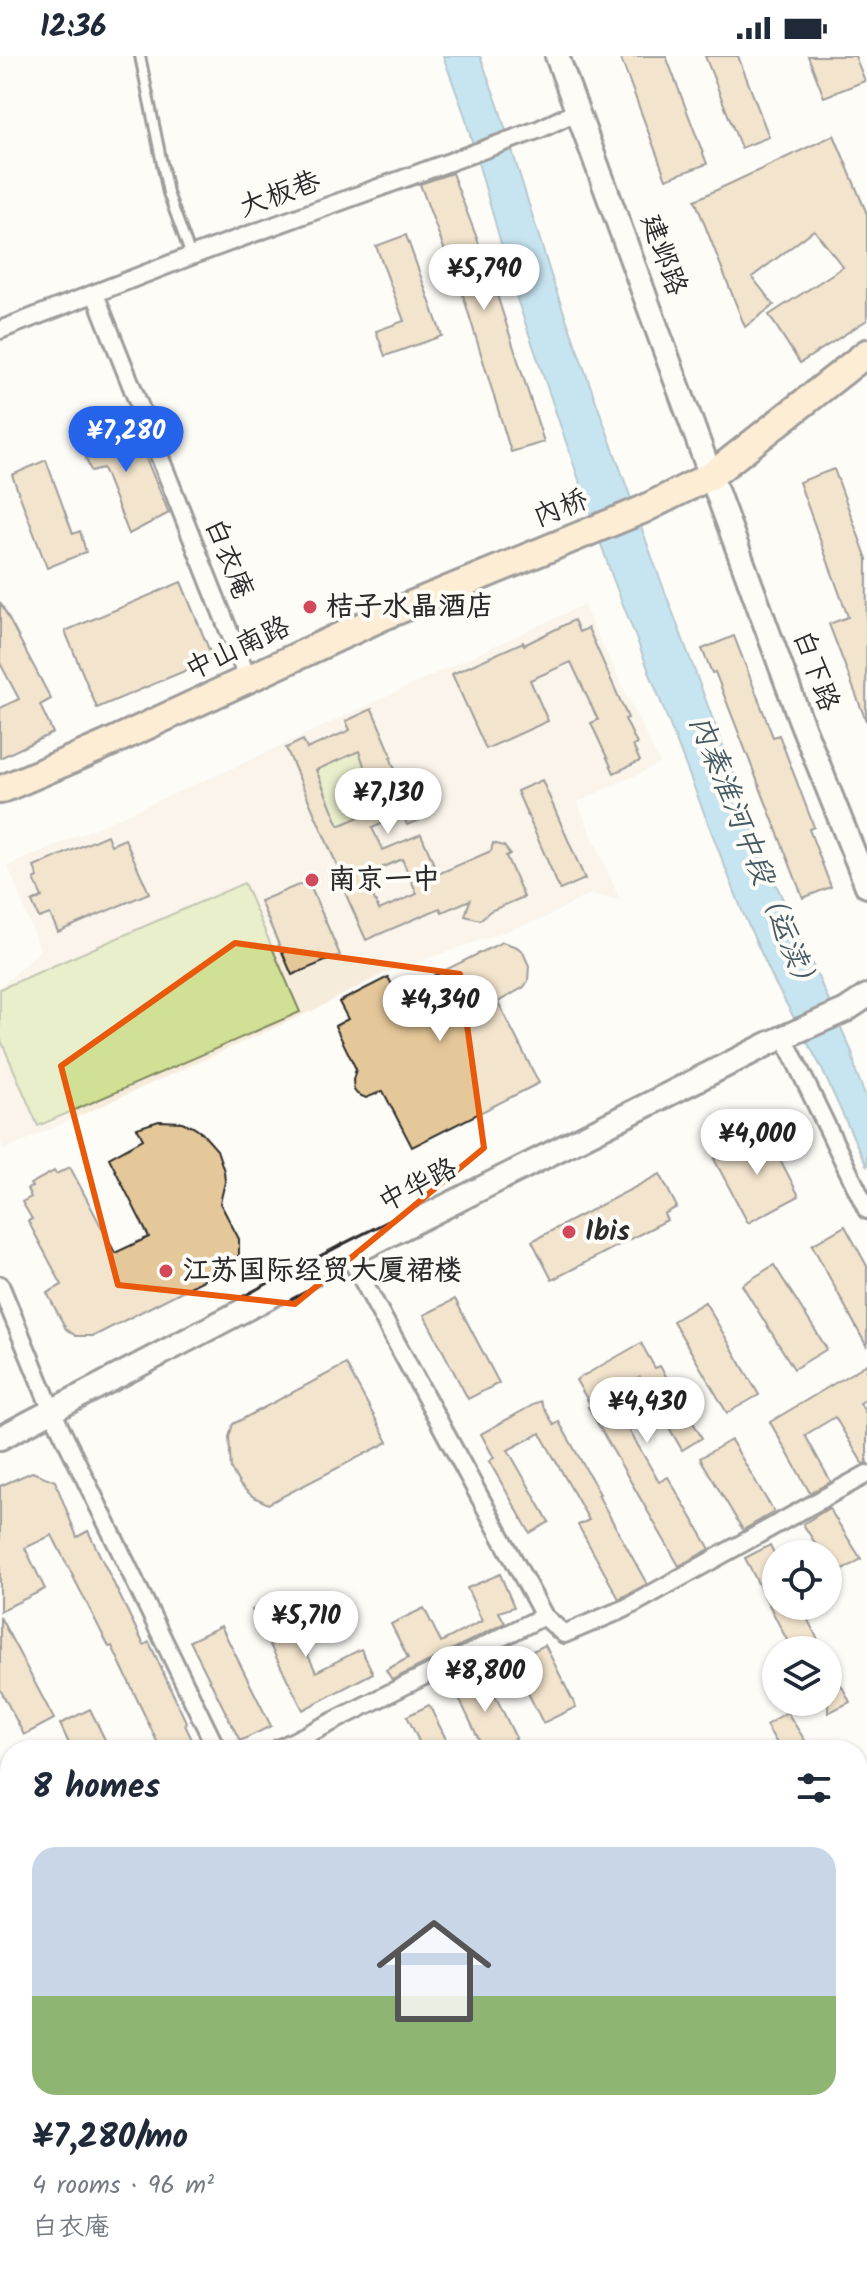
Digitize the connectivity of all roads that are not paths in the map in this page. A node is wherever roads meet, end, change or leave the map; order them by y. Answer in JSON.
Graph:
{"nodes":[{"id":1,"x":140,"y":56,"type":"edge"},
{"id":2,"x":557,"y":56,"type":"edge"},
{"id":3,"x":578,"y":111,"type":"junction"},
{"id":4,"x":191,"y":256,"type":"junction"},
{"id":5,"x":95,"y":294,"type":"junction"},
{"id":6,"x":0,"y":330,"type":"edge"},
{"id":7,"x":867,"y":352,"type":"edge"},
{"id":8,"x":712,"y":475,"type":"junction"},
{"id":9,"x":242,"y":664,"type":"dead end"},
{"id":10,"x":0,"y":790,"type":"edge"},
{"id":11,"x":867,"y":886,"type":"edge"},
{"id":12,"x":867,"y":996,"type":"edge"},
{"id":13,"x":790,"y":1050,"type":"dead end"},
{"id":14,"x":867,"y":1210,"type":"edge"},
{"id":15,"x":349,"y":1255,"type":"junction"},
{"id":16,"x":0,"y":1285,"type":"edge"},
{"id":17,"x":52,"y":1411,"type":"junction"},
{"id":18,"x":0,"y":1438,"type":"edge"},
{"id":19,"x":867,"y":1474,"type":"edge"},
{"id":20,"x":544,"y":1616,"type":"junction"},
{"id":21,"x":212,"y":1740,"type":"edge"},
{"id":22,"x":296,"y":1740,"type":"edge"}],
"edges":[{"from":1,"to":4,"type":"lane"},
{"from":2,"to":3,"type":"main road","name":"建邺路"},
{"from":3,"to":4,"type":"street","name":"大板巷"},
{"from":3,"to":8,"type":"main road","name":"建邺路"},
{"from":4,"to":5,"type":"street","name":"大板巷"},
{"from":5,"to":6,"type":"street","name":"大板巷"},
{"from":5,"to":9,"type":"street","name":"白衣庵"},
{"from":7,"to":8,"type":"main road"},
{"from":8,"to":10,"type":"lane"},
{"from":8,"to":11,"type":"main road","name":"白下路"},
{"from":12,"to":15,"type":"main road","name":"中华路"},
{"from":13,"to":14,"type":"street"},
{"from":15,"to":17,"type":"main road","name":"中华路"},
{"from":15,"to":20,"type":"street"},
{"from":16,"to":17,"type":"street"},
{"from":17,"to":18,"type":"main road","name":"中华路"},
{"from":17,"to":21,"type":"street"},
{"from":19,"to":20,"type":"street"},
{"from":20,"to":22,"type":"street"}]}
